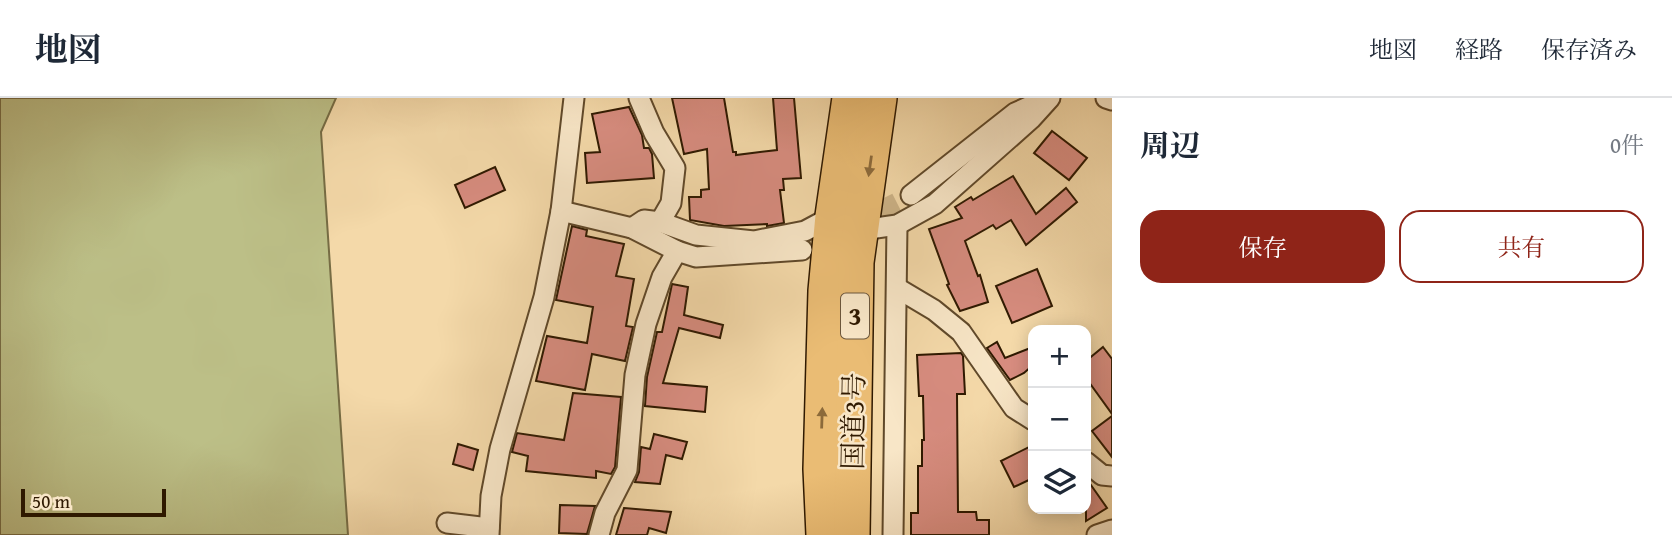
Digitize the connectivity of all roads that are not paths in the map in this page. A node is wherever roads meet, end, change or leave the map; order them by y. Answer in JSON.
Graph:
{"nodes":[{"id":1,"x":573,"y":98,"type":"edge"},
{"id":2,"x":639,"y":98,"type":"edge"},
{"id":3,"x":850,"y":98,"type":"edge"},
{"id":4,"x":879,"y":98,"type":"edge"},
{"id":5,"x":1049,"y":98,"type":"edge"},
{"id":6,"x":1106,"y":98,"type":"edge"},
{"id":7,"x":1112,"y":100,"type":"edge"},
{"id":8,"x":911,"y":195,"type":"tunnel mouth"},
{"id":9,"x":561,"y":211,"type":"junction"},
{"id":10,"x":660,"y":222,"type":"junction"},
{"id":11,"x":897,"y":225,"type":"junction"},
{"id":12,"x":632,"y":228,"type":"junction"},
{"id":13,"x":851,"y":231,"type":"junction"},
{"id":14,"x":802,"y":250,"type":"tunnel mouth"},
{"id":15,"x":677,"y":251,"type":"junction"},
{"id":16,"x":897,"y":288,"type":"junction"},
{"id":17,"x":1028,"y":417,"type":"edge"},
{"id":18,"x":1091,"y":465,"type":"edge"},
{"id":19,"x":821,"y":469,"type":"junction"},
{"id":20,"x":1112,"y":476,"type":"edge"},
{"id":21,"x":447,"y":523,"type":"dead end"},
{"id":22,"x":486,"y":530,"type":"edge"},
{"id":23,"x":1112,"y":530,"type":"edge"},
{"id":24,"x":599,"y":535,"type":"edge"},
{"id":25,"x":818,"y":535,"type":"edge"},
{"id":26,"x":824,"y":535,"type":"edge"},
{"id":27,"x":852,"y":535,"type":"edge"},
{"id":28,"x":865,"y":535,"type":"edge"},
{"id":29,"x":893,"y":535,"type":"edge"},
{"id":30,"x":1097,"y":535,"type":"edge"}],
"edges":[{"from":1,"to":9,"type":"street"},
{"from":2,"to":10,"type":"street"},
{"from":3,"to":13,"type":"highway","name":"国道3号","number":"3"},
{"from":4,"to":13,"type":"highway","name":"国道3号","number":"3","one_way":true},
{"from":5,"to":8,"type":"street"},
{"from":5,"to":11,"type":"street"},
{"from":6,"to":7,"type":"street"},
{"from":9,"to":12,"type":"street"},
{"from":9,"to":22,"type":"street"},
{"from":10,"to":12,"type":"street"},
{"from":10,"to":13,"type":"street"},
{"from":11,"to":13,"type":"street"},
{"from":11,"to":16,"type":"street"},
{"from":12,"to":15,"type":"street"},
{"from":19,"to":13,"type":"highway","name":"国道3号","number":"3","one_way":true},
{"from":13,"to":27,"type":"highway","name":"国道3号","number":"3"},
{"from":13,"to":28,"type":"highway"},
{"from":14,"to":15,"type":"street"},
{"from":15,"to":24,"type":"street"},
{"from":16,"to":17,"type":"street"},
{"from":16,"to":29,"type":"street"},
{"from":18,"to":20,"type":"street"},
{"from":19,"to":25,"type":"highway"},
{"from":19,"to":26,"type":"highway","name":"国道3号","number":"3"},
{"from":21,"to":22,"type":"street"},
{"from":23,"to":30,"type":"street"}]}
